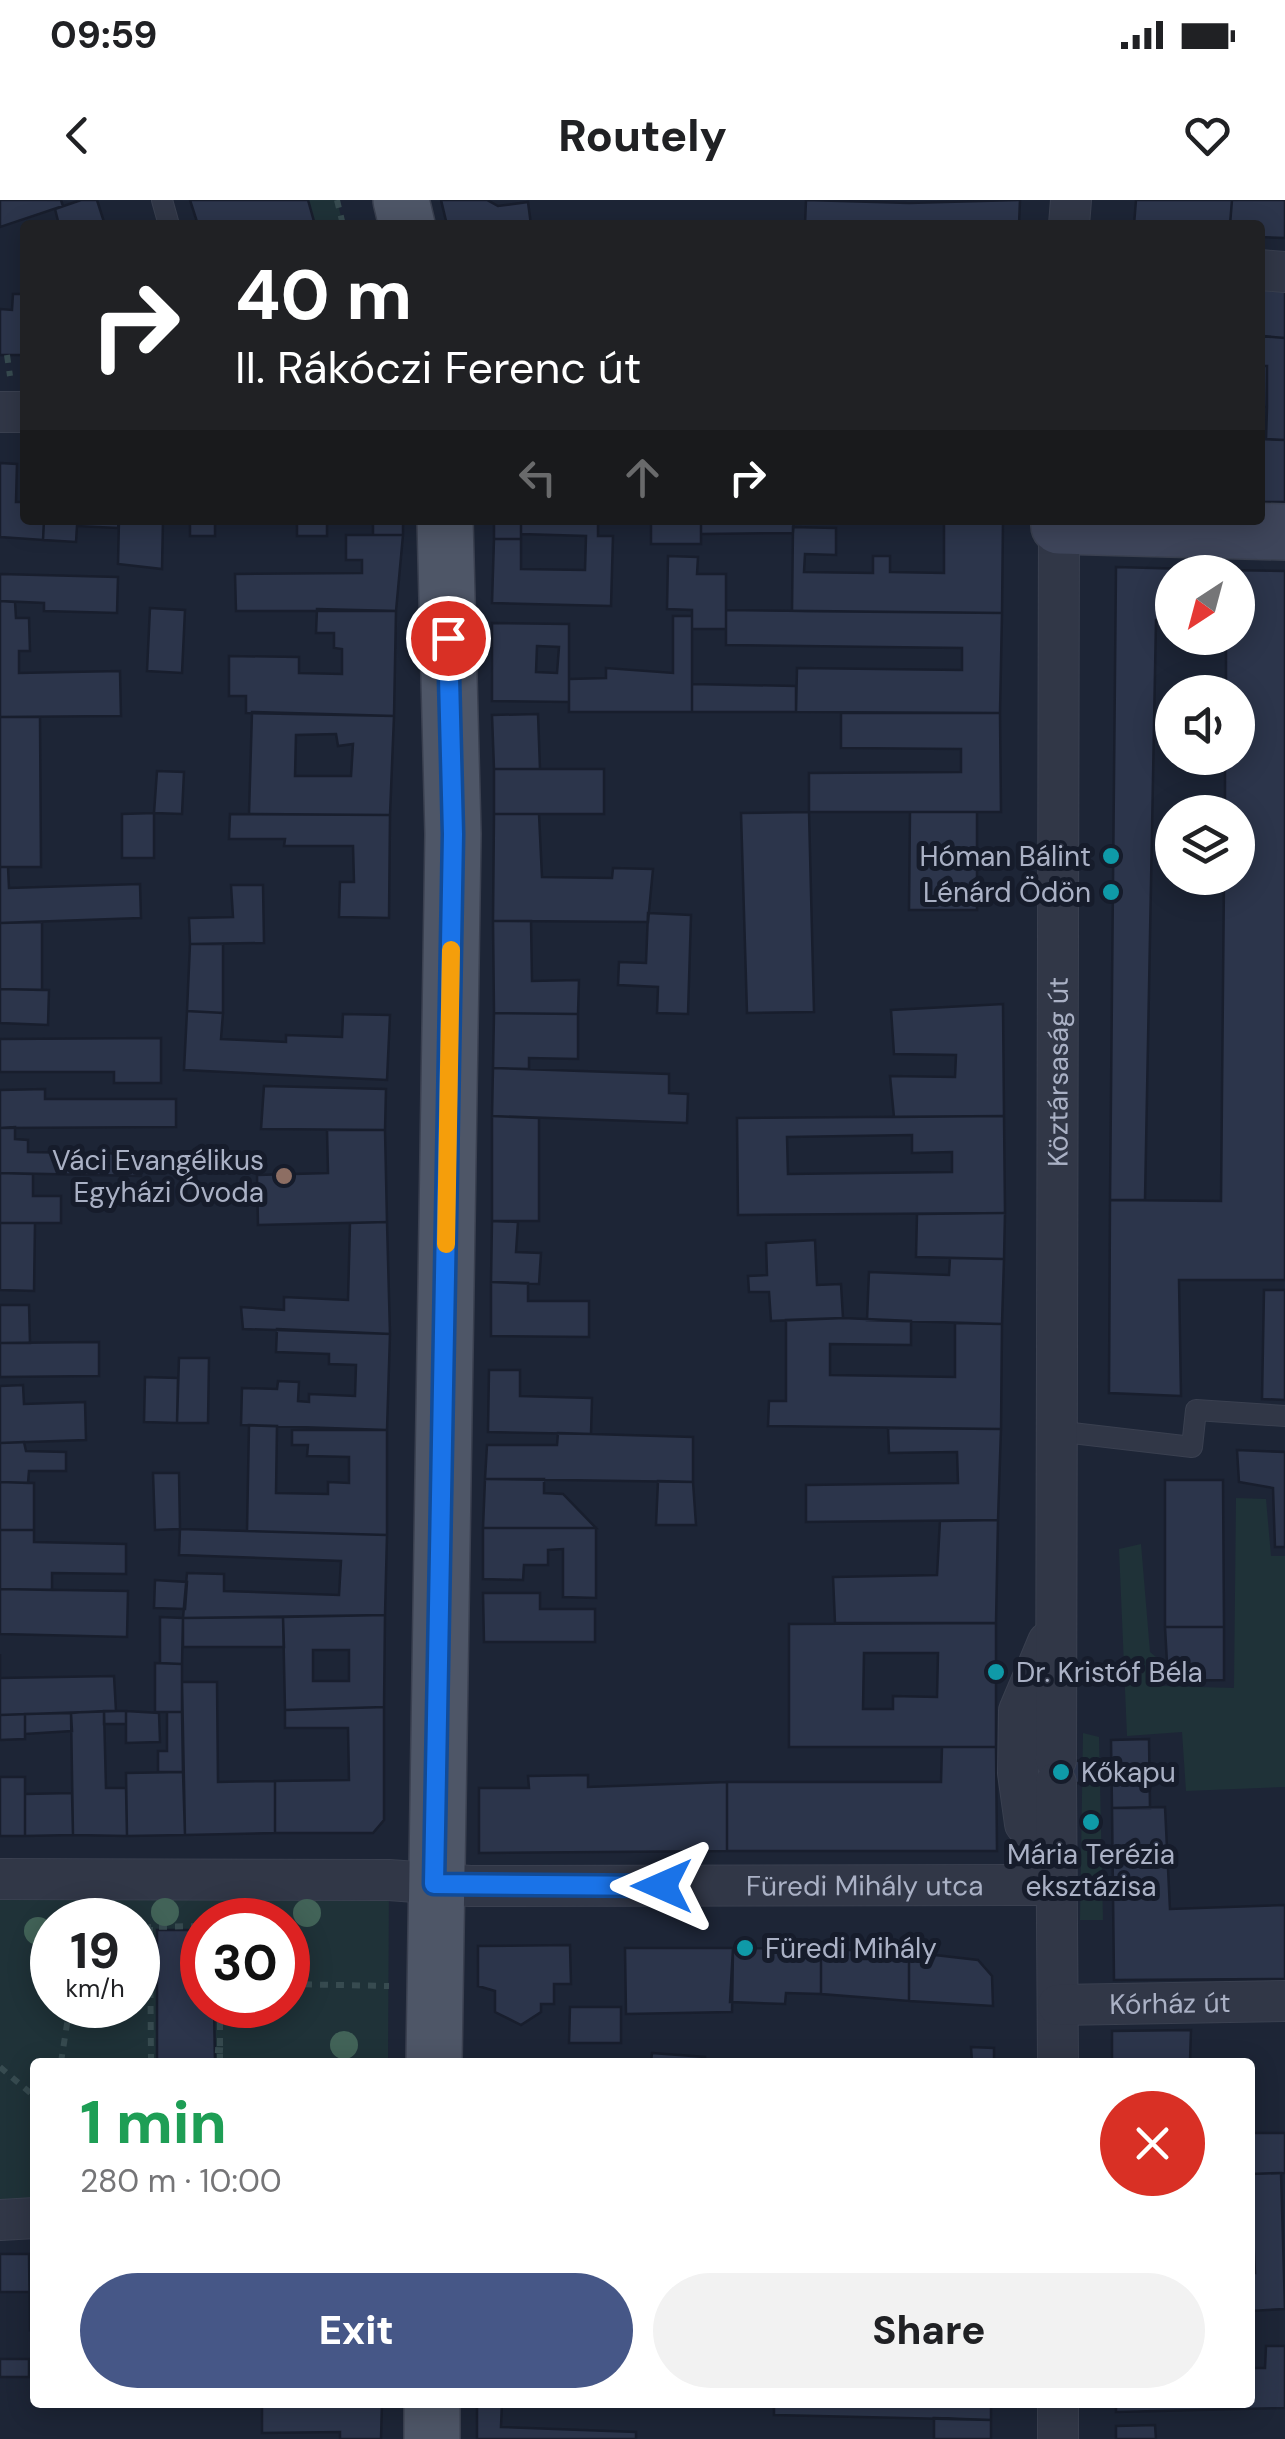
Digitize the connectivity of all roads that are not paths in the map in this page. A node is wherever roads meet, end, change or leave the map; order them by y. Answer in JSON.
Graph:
{"nodes":[{"id":1,"x":445,"y":525,"type":"edge"},
{"id":2,"x":1059,"y":525,"type":"edge"},
{"id":3,"x":1109,"y":525,"type":"edge"},
{"id":4,"x":1285,"y":532,"type":"edge"},
{"id":5,"x":1285,"y":1416,"type":"edge"},
{"id":6,"x":1056,"y":1431,"type":"junction"},
{"id":7,"x":1055,"y":1624,"type":"junction"},
{"id":8,"x":1056,"y":1866,"type":"junction"},
{"id":9,"x":0,"y":1879,"type":"edge"},
{"id":10,"x":434,"y":1884,"type":"junction"},
{"id":11,"x":1285,"y":2001,"type":"edge"},
{"id":12,"x":1058,"y":2005,"type":"junction"},
{"id":13,"x":434,"y":2058,"type":"edge"},
{"id":14,"x":1058,"y":2058,"type":"edge"},
{"id":15,"x":30,"y":2218,"type":"edge"},
{"id":16,"x":0,"y":2220,"type":"edge"},
{"id":17,"x":432,"y":2408,"type":"edge"},
{"id":18,"x":1058,"y":2408,"type":"edge"},
{"id":19,"x":432,"y":2439,"type":"edge"},
{"id":20,"x":1058,"y":2439,"type":"edge"}],
"edges":[{"from":1,"to":10,"type":"main road"},
{"from":2,"to":6,"type":"street","name":"Köztársaság út"},
{"from":3,"to":4,"type":"street"},
{"from":5,"to":6,"type":"lane"},
{"from":6,"to":7,"type":"street","name":"Köztársaság út"},
{"from":7,"to":8,"type":"street","name":"Köztársaság út"},
{"from":7,"to":8,"type":"street","name":"Köztársaság út"},
{"from":8,"to":10,"type":"street","name":"Füredi Mihály utca"},
{"from":8,"to":12,"type":"street"},
{"from":9,"to":10,"type":"street","name":"Füredi Mihály utca"},
{"from":10,"to":13,"type":"main road"},
{"from":11,"to":12,"type":"street","name":"Kórház út"},
{"from":12,"to":14,"type":"street"},
{"from":15,"to":16,"type":"street"},
{"from":17,"to":19,"type":"main road"},
{"from":18,"to":20,"type":"street"}]}
